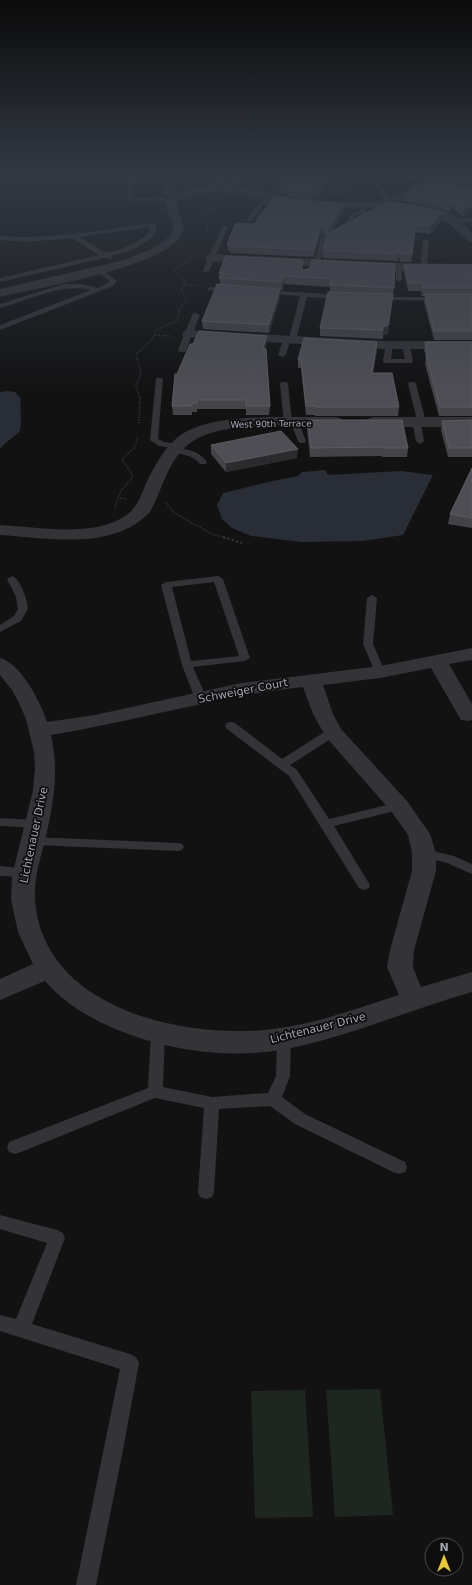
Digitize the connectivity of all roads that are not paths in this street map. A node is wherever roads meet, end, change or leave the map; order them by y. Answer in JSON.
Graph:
{"nodes":[{"id":1,"x":88,"y":245,"type":"edge"},
{"id":2,"x":135,"y":245,"type":"edge"},
{"id":3,"x":164,"y":245,"type":"edge"},
{"id":4,"x":217,"y":245,"type":"edge"},
{"id":5,"x":320,"y":245,"type":"edge"},
{"id":6,"x":426,"y":245,"type":"edge"},
{"id":7,"x":106,"y":256,"type":"junction"},
{"id":8,"x":211,"y":258,"type":"junction"},
{"id":9,"x":120,"y":265,"type":"junction"},
{"id":10,"x":311,"y":265,"type":"junction"},
{"id":11,"x":426,"y":268,"type":"junction"},
{"id":12,"x":472,"y":268,"type":"edge"},
{"id":13,"x":98,"y":270,"type":"junction"},
{"id":14,"x":206,"y":271,"type":"dead end"},
{"id":15,"x":0,"y":280,"type":"edge"},
{"id":16,"x":210,"y":289,"type":"dead end"},
{"id":17,"x":98,"y":290,"type":"junction"},
{"id":18,"x":241,"y":291,"type":"edge"},
{"id":19,"x":257,"y":292,"type":"edge"},
{"id":20,"x":0,"y":293,"type":"edge"},
{"id":21,"x":304,"y":295,"type":"junction"},
{"id":22,"x":351,"y":297,"type":"edge"},
{"id":23,"x":367,"y":298,"type":"edge"},
{"id":24,"x":472,"y":299,"type":"edge"},
{"id":25,"x":0,"y":306,"type":"edge"},
{"id":26,"x":196,"y":315,"type":"dead end"},
{"id":27,"x":0,"y":328,"type":"edge"},
{"id":28,"x":189,"y":334,"type":"junction"},
{"id":29,"x":289,"y":340,"type":"junction"},
{"id":30,"x":472,"y":345,"type":"edge"},
{"id":31,"x":182,"y":350,"type":"dead end"},
{"id":32,"x":282,"y":355,"type":"dead end"},
{"id":33,"x":159,"y":380,"type":"dead end"},
{"id":34,"x":284,"y":384,"type":"dead end"},
{"id":35,"x":412,"y":384,"type":"dead end"},
{"id":36,"x":292,"y":422,"type":"junction"},
{"id":37,"x":419,"y":422,"type":"junction"},
{"id":38,"x":472,"y":422,"type":"edge"},
{"id":39,"x":302,"y":441,"type":"dead end"},
{"id":40,"x":420,"y":441,"type":"dead end"},
{"id":41,"x":175,"y":448,"type":"junction"},
{"id":42,"x":203,"y":462,"type":"dead end"},
{"id":43,"x":0,"y":530,"type":"edge"},
{"id":44,"x":12,"y":579,"type":"dead end"},
{"id":45,"x":372,"y":598,"type":"dead end"},
{"id":46,"x":0,"y":629,"type":"edge"},
{"id":47,"x":472,"y":654,"type":"edge"},
{"id":48,"x":437,"y":661,"type":"junction"},
{"id":49,"x":0,"y":664,"type":"edge"},
{"id":50,"x":187,"y":665,"type":"junction"},
{"id":51,"x":380,"y":672,"type":"junction"},
{"id":52,"x":311,"y":680,"type":"junction"},
{"id":53,"x":201,"y":699,"type":"junction"},
{"id":54,"x":468,"y":715,"type":"dead end"},
{"id":55,"x":231,"y":726,"type":"dead end"},
{"id":56,"x":39,"y":730,"type":"junction"},
{"id":57,"x":333,"y":732,"type":"junction"},
{"id":58,"x":282,"y":764,"type":"junction"},
{"id":59,"x":399,"y":806,"type":"junction"},
{"id":60,"x":0,"y":822,"type":"edge"},
{"id":61,"x":326,"y":824,"type":"junction"},
{"id":62,"x":35,"y":832,"type":"junction"},
{"id":63,"x":178,"y":847,"type":"dead end"},
{"id":64,"x":424,"y":854,"type":"junction"},
{"id":65,"x":472,"y":869,"type":"edge"},
{"id":66,"x":0,"y":871,"type":"edge"},
{"id":67,"x":24,"y":872,"type":"junction"},
{"id":68,"x":364,"y":885,"type":"dead end"},
{"id":69,"x":49,"y":968,"type":"junction"},
{"id":70,"x":472,"y":982,"type":"edge"},
{"id":71,"x":0,"y":990,"type":"edge"},
{"id":72,"x":414,"y":1000,"type":"junction"},
{"id":73,"x":158,"y":1034,"type":"junction"},
{"id":74,"x":284,"y":1038,"type":"junction"},
{"id":75,"x":155,"y":1092,"type":"junction"},
{"id":76,"x":273,"y":1099,"type":"junction"},
{"id":77,"x":212,"y":1103,"type":"junction"},
{"id":78,"x":15,"y":1147,"type":"dead end"},
{"id":79,"x":399,"y":1167,"type":"dead end"},
{"id":80,"x":206,"y":1192,"type":"dead end"},
{"id":81,"x":0,"y":1222,"type":"edge"},
{"id":82,"x":0,"y":1323,"type":"edge"},
{"id":83,"x":21,"y":1329,"type":"junction"},
{"id":84,"x":86,"y":1585,"type":"edge"}],
"edges":[{"from":1,"to":7,"type":"lane"},
{"from":2,"to":7,"type":"lane"},
{"from":3,"to":9,"type":"street"},
{"from":4,"to":8,"type":"lane"},
{"from":5,"to":10,"type":"lane"},
{"from":6,"to":11,"type":"lane"},
{"from":7,"to":9,"type":"lane"},
{"from":7,"to":15,"type":"lane"},
{"from":8,"to":10,"type":"street"},
{"from":8,"to":14,"type":"lane"},
{"from":9,"to":13,"type":"street"},
{"from":10,"to":11,"type":"street"},
{"from":11,"to":12,"type":"street"},
{"from":13,"to":17,"type":"lane"},
{"from":13,"to":20,"type":"street"},
{"from":16,"to":18,"type":"lane"},
{"from":17,"to":25,"type":"lane"},
{"from":17,"to":27,"type":"lane"},
{"from":19,"to":21,"type":"lane"},
{"from":21,"to":22,"type":"lane"},
{"from":21,"to":29,"type":"lane"},
{"from":23,"to":24,"type":"lane"},
{"from":26,"to":28,"type":"lane"},
{"from":28,"to":29,"type":"street"},
{"from":28,"to":31,"type":"lane"},
{"from":29,"to":30,"type":"street"},
{"from":29,"to":32,"type":"lane"},
{"from":33,"to":41,"type":"lane"},
{"from":34,"to":36,"type":"lane"},
{"from":35,"to":37,"type":"lane"},
{"from":36,"to":37,"type":"street","name":"West 90th Terrace"},
{"from":36,"to":39,"type":"lane"},
{"from":36,"to":41,"type":"street","name":"West 90th Terrace"},
{"from":37,"to":38,"type":"street","name":"West 90th Terrace"},
{"from":37,"to":40,"type":"lane"},
{"from":41,"to":42,"type":"lane"},
{"from":41,"to":43,"type":"street","name":"West 90th Terrace"},
{"from":44,"to":46,"type":"lane"},
{"from":45,"to":51,"type":"lane"},
{"from":47,"to":48,"type":"street","name":"Schweiger Court"},
{"from":48,"to":51,"type":"street","name":"Schweiger Court"},
{"from":48,"to":54,"type":"street"},
{"from":49,"to":56,"type":"street","name":"Lichtenauer Drive"},
{"from":50,"to":50,"type":"lane"},
{"from":50,"to":53,"type":"lane"},
{"from":51,"to":52,"type":"street","name":"Schweiger Court"},
{"from":52,"to":53,"type":"street","name":"Schweiger Court"},
{"from":52,"to":57,"type":"street"},
{"from":53,"to":56,"type":"street","name":"Schweiger Court"},
{"from":55,"to":58,"type":"lane"},
{"from":56,"to":62,"type":"street","name":"Lichtenauer Drive"},
{"from":57,"to":58,"type":"lane"},
{"from":57,"to":59,"type":"street"},
{"from":58,"to":61,"type":"lane"},
{"from":59,"to":61,"type":"lane"},
{"from":59,"to":64,"type":"street"},
{"from":60,"to":62,"type":"lane"},
{"from":61,"to":68,"type":"lane"},
{"from":62,"to":63,"type":"lane"},
{"from":62,"to":67,"type":"street","name":"Lichtenauer Drive"},
{"from":64,"to":65,"type":"lane"},
{"from":64,"to":72,"type":"street"},
{"from":66,"to":67,"type":"lane"},
{"from":67,"to":69,"type":"street","name":"Lichtenauer Drive"},
{"from":69,"to":71,"type":"street"},
{"from":69,"to":73,"type":"street","name":"Lichtenauer Drive"},
{"from":70,"to":72,"type":"street","name":"Lichtenauer Drive"},
{"from":72,"to":74,"type":"street","name":"Lichtenauer Drive"},
{"from":73,"to":74,"type":"street","name":"Lichtenauer Drive"},
{"from":73,"to":75,"type":"lane"},
{"from":74,"to":76,"type":"lane"},
{"from":75,"to":77,"type":"lane"},
{"from":75,"to":78,"type":"lane"},
{"from":76,"to":77,"type":"lane"},
{"from":76,"to":79,"type":"lane"},
{"from":77,"to":80,"type":"lane"},
{"from":81,"to":83,"type":"lane"},
{"from":82,"to":83,"type":"lane"},
{"from":83,"to":84,"type":"lane"}]}
